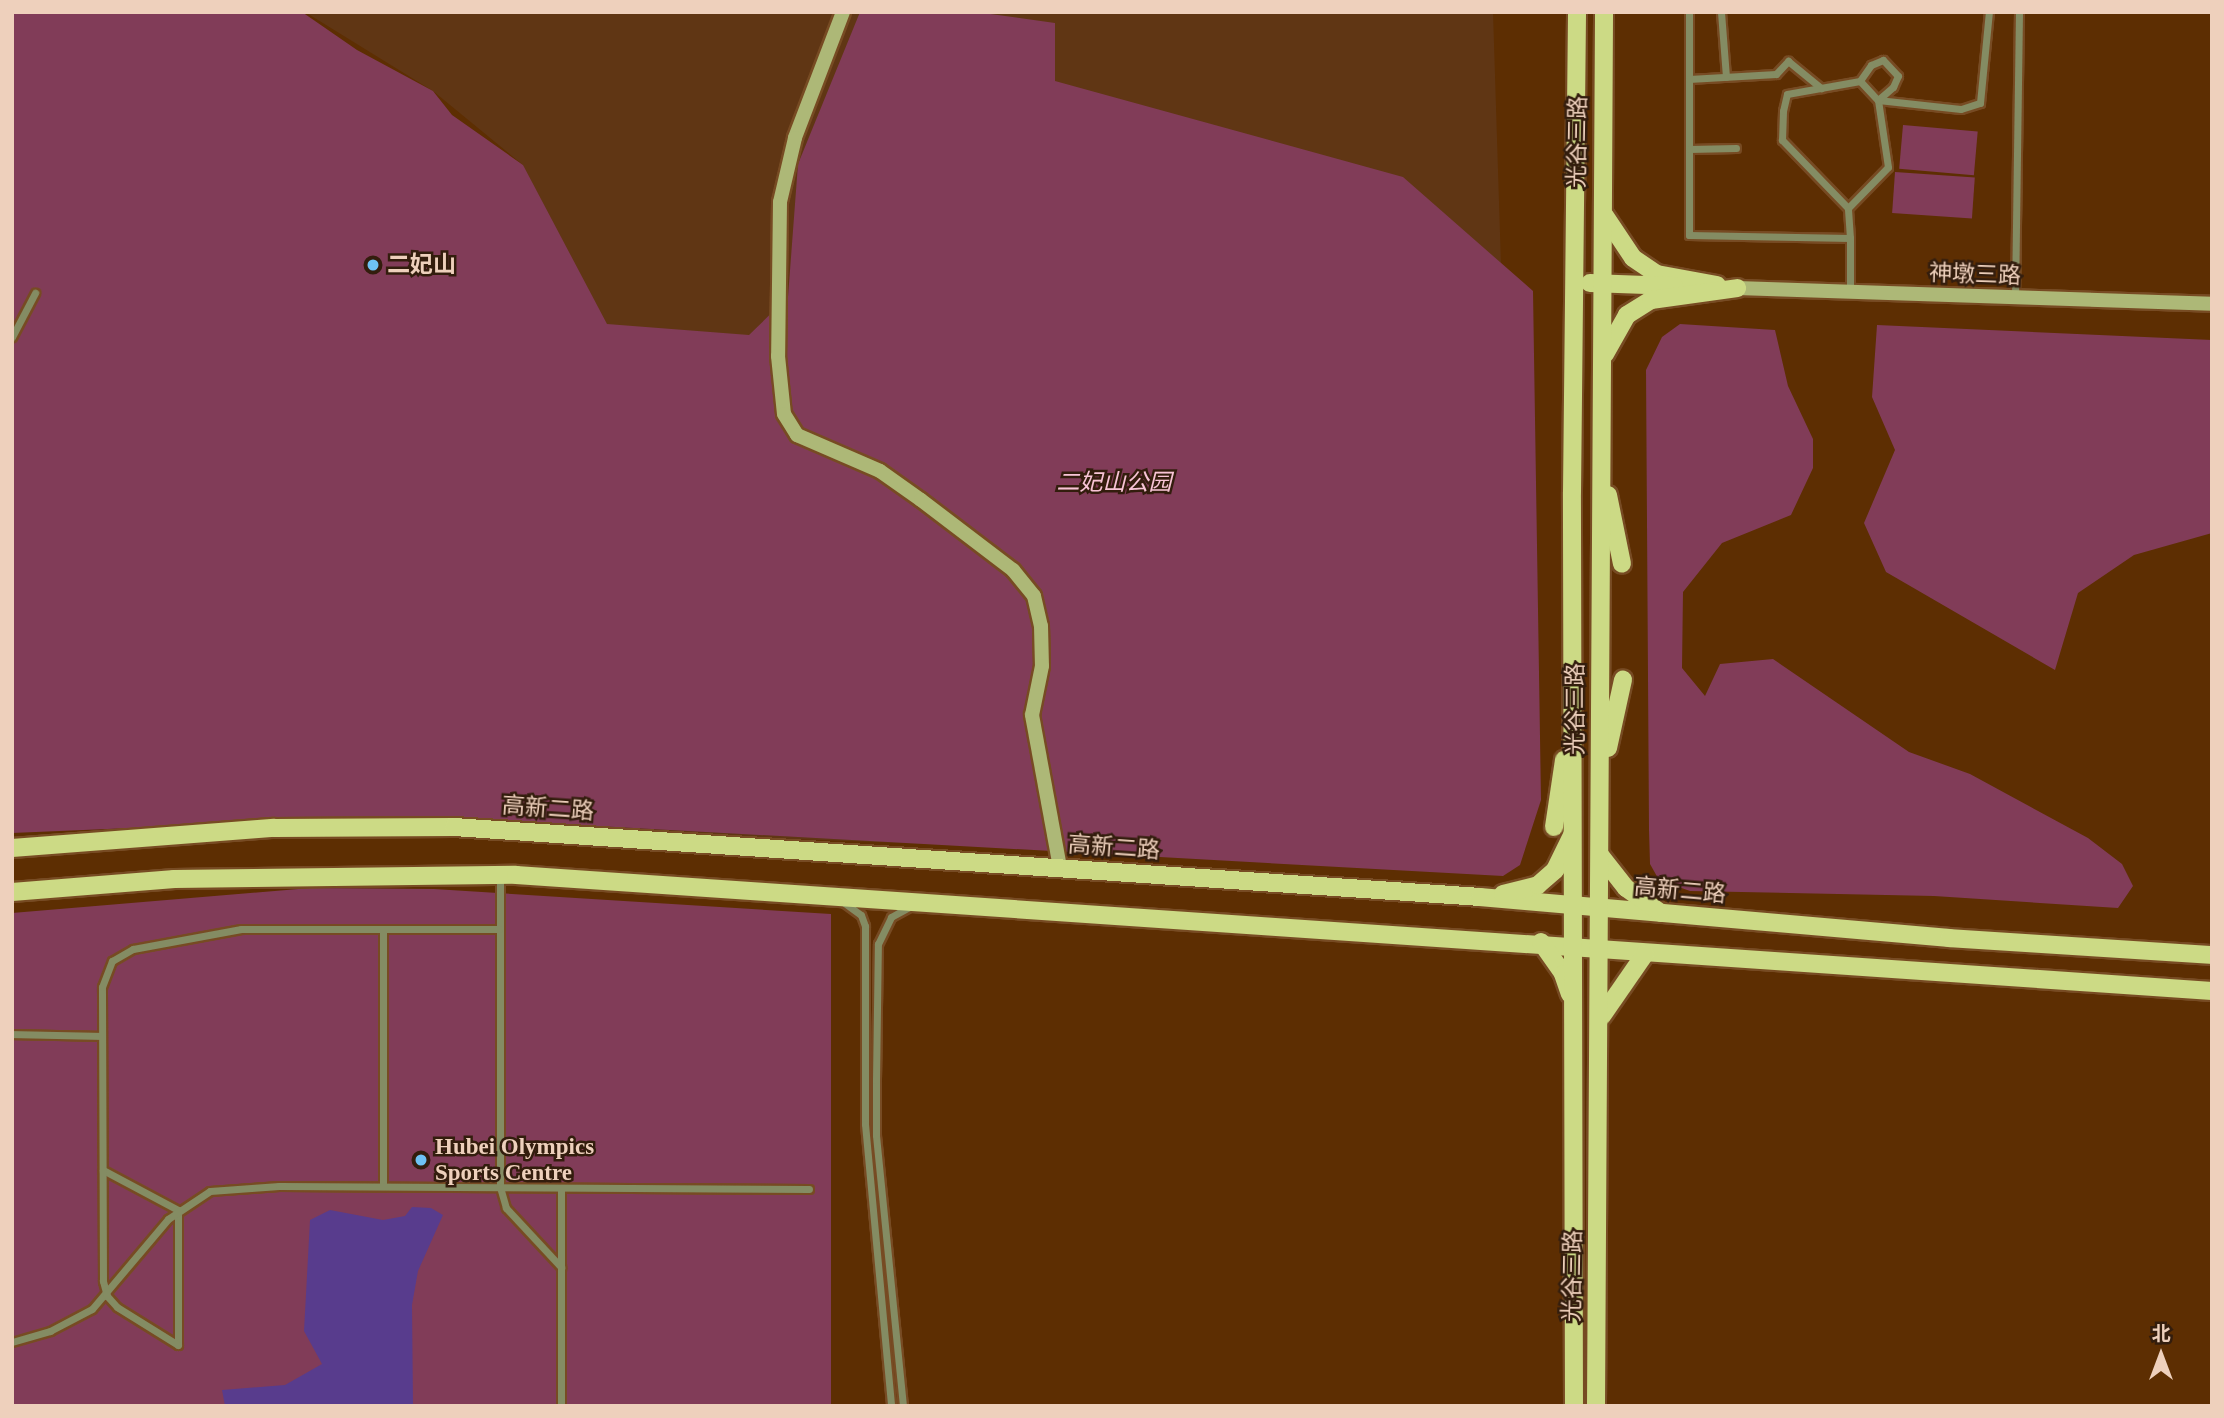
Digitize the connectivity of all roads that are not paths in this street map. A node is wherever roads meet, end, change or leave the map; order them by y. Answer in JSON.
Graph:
{"nodes":[{"id":1,"x":843,"y":12,"type":"edge"},
{"id":2,"x":1577,"y":12,"type":"edge"},
{"id":3,"x":1604,"y":12,"type":"edge"},
{"id":4,"x":1689,"y":12,"type":"edge"},
{"id":5,"x":1721,"y":12,"type":"edge"},
{"id":6,"x":1989,"y":12,"type":"edge"},
{"id":7,"x":2019,"y":12,"type":"edge"},
{"id":8,"x":1726,"y":77,"type":"junction"},
{"id":9,"x":1689,"y":79,"type":"junction"},
{"id":10,"x":1860,"y":81,"type":"junction"},
{"id":11,"x":1821,"y":88,"type":"junction"},
{"id":12,"x":1878,"y":100,"type":"junction"},
{"id":13,"x":1736,"y":148,"type":"dead end"},
{"id":14,"x":1689,"y":149,"type":"junction"},
{"id":15,"x":1602,"y":208,"type":"junction"},
{"id":16,"x":1848,"y":208,"type":"junction"},
{"id":17,"x":1850,"y":238,"type":"junction"},
{"id":18,"x":1576,"y":282,"type":"junction"},
{"id":19,"x":1602,"y":283,"type":"junction"},
{"id":20,"x":1737,"y":288,"type":"junction"},
{"id":21,"x":36,"y":293,"type":"dead end"},
{"id":22,"x":1850,"y":293,"type":"junction"},
{"id":23,"x":2015,"y":299,"type":"junction"},
{"id":24,"x":2212,"y":304,"type":"edge"},
{"id":25,"x":12,"y":337,"type":"edge"},
{"id":26,"x":1601,"y":366,"type":"junction"},
{"id":27,"x":1601,"y":460,"type":"junction"},
{"id":28,"x":1622,"y":564,"type":"dead end"},
{"id":29,"x":1623,"y":680,"type":"dead end"},
{"id":30,"x":1572,"y":708,"type":"junction"},
{"id":31,"x":1600,"y":782,"type":"junction"},
{"id":32,"x":1554,"y":827,"type":"dead end"},
{"id":33,"x":1574,"y":832,"type":"junction"},
{"id":34,"x":12,"y":848,"type":"edge"},
{"id":35,"x":1600,"y":855,"type":"junction"},
{"id":36,"x":1059,"y":868,"type":"junction"},
{"id":37,"x":500,"y":875,"type":"junction"},
{"id":38,"x":12,"y":892,"type":"edge"},
{"id":39,"x":830,"y":896,"type":"junction"},
{"id":40,"x":1480,"y":897,"type":"junction"},
{"id":41,"x":917,"y":903,"type":"junction"},
{"id":42,"x":1575,"y":907,"type":"junction"},
{"id":43,"x":1599,"y":907,"type":"junction"},
{"id":44,"x":1668,"y":916,"type":"junction"},
{"id":45,"x":383,"y":929,"type":"junction"},
{"id":46,"x":499,"y":929,"type":"junction"},
{"id":47,"x":1541,"y":942,"type":"junction"},
{"id":48,"x":1576,"y":945,"type":"junction"},
{"id":49,"x":1601,"y":947,"type":"junction"},
{"id":50,"x":1645,"y":954,"type":"junction"},
{"id":51,"x":2212,"y":955,"type":"edge"},
{"id":52,"x":2212,"y":991,"type":"edge"},
{"id":53,"x":1573,"y":1004,"type":"junction"},
{"id":54,"x":1600,"y":1019,"type":"junction"},
{"id":55,"x":12,"y":1034,"type":"edge"},
{"id":56,"x":101,"y":1037,"type":"junction"},
{"id":57,"x":103,"y":1170,"type":"junction"},
{"id":58,"x":383,"y":1186,"type":"junction"},
{"id":59,"x":500,"y":1187,"type":"junction"},
{"id":60,"x":561,"y":1188,"type":"junction"},
{"id":61,"x":809,"y":1189,"type":"dead end"},
{"id":62,"x":178,"y":1210,"type":"junction"},
{"id":63,"x":561,"y":1267,"type":"junction"},
{"id":64,"x":107,"y":1296,"type":"junction"},
{"id":65,"x":12,"y":1342,"type":"edge"},
{"id":66,"x":561,"y":1406,"type":"edge"},
{"id":67,"x":891,"y":1406,"type":"edge"},
{"id":68,"x":903,"y":1406,"type":"edge"},
{"id":69,"x":1574,"y":1406,"type":"edge"},
{"id":70,"x":1596,"y":1406,"type":"edge"}],
"edges":[{"from":1,"to":36,"type":"street"},
{"from":2,"to":18,"type":"main road","name":"光谷三路"},
{"from":3,"to":15,"type":"main road","name":"光谷三路"},
{"from":4,"to":9,"type":"street"},
{"from":5,"to":8,"type":"street"},
{"from":6,"to":12,"type":"street"},
{"from":7,"to":23,"type":"street"},
{"from":8,"to":9,"type":"street"},
{"from":8,"to":11,"type":"street"},
{"from":9,"to":14,"type":"street"},
{"from":10,"to":11,"type":"street"},
{"from":10,"to":12,"type":"street"},
{"from":10,"to":12,"type":"street"},
{"from":11,"to":16,"type":"street"},
{"from":12,"to":16,"type":"street"},
{"from":13,"to":14,"type":"street"},
{"from":14,"to":17,"type":"street"},
{"from":15,"to":19,"type":"main road","name":"光谷三路"},
{"from":15,"to":20,"type":"main road"},
{"from":16,"to":17,"type":"street"},
{"from":17,"to":22,"type":"street"},
{"from":18,"to":19,"type":"main road"},
{"from":18,"to":30,"type":"main road","name":"光谷三路"},
{"from":19,"to":20,"type":"main road"},
{"from":19,"to":26,"type":"main road","name":"光谷三路"},
{"from":20,"to":22,"type":"street","name":"神墩三路"},
{"from":20,"to":26,"type":"main road"},
{"from":21,"to":25,"type":"street"},
{"from":22,"to":23,"type":"street","name":"神墩三路"},
{"from":23,"to":24,"type":"street","name":"神墩三路"},
{"from":26,"to":27,"type":"main road","name":"光谷三路"},
{"from":27,"to":28,"type":"main road"},
{"from":27,"to":31,"type":"main road","name":"光谷三路"},
{"from":29,"to":31,"type":"main road"},
{"from":30,"to":32,"type":"main road"},
{"from":30,"to":33,"type":"main road","name":"光谷三路"},
{"from":31,"to":35,"type":"main road","name":"光谷三路"},
{"from":33,"to":40,"type":"main road"},
{"from":33,"to":42,"type":"main road","name":"光谷三路"},
{"from":34,"to":36,"type":"main road","name":"高新二路"},
{"from":35,"to":43,"type":"main road","name":"光谷三路"},
{"from":35,"to":44,"type":"main road"},
{"from":36,"to":40,"type":"main road","name":"高新二路"},
{"from":37,"to":38,"type":"main road"},
{"from":37,"to":39,"type":"main road"},
{"from":37,"to":46,"type":"street"},
{"from":39,"to":41,"type":"main road"},
{"from":39,"to":67,"type":"street"},
{"from":40,"to":42,"type":"main road","name":"高新二路"},
{"from":41,"to":47,"type":"main road"},
{"from":41,"to":68,"type":"street"},
{"from":42,"to":43,"type":"main road","name":"高新二路"},
{"from":42,"to":48,"type":"main road","name":"光谷三路"},
{"from":43,"to":44,"type":"main road","name":"高新二路"},
{"from":43,"to":49,"type":"main road","name":"光谷三路"},
{"from":44,"to":51,"type":"main road","name":"高新二路"},
{"from":45,"to":46,"type":"street"},
{"from":45,"to":56,"type":"street"},
{"from":45,"to":58,"type":"street"},
{"from":46,"to":59,"type":"street"},
{"from":47,"to":48,"type":"main road"},
{"from":47,"to":53,"type":"main road"},
{"from":48,"to":49,"type":"main road"},
{"from":48,"to":53,"type":"main road","name":"光谷三路"},
{"from":49,"to":50,"type":"main road"},
{"from":49,"to":54,"type":"main road","name":"光谷三路"},
{"from":50,"to":52,"type":"main road"},
{"from":50,"to":54,"type":"main road"},
{"from":53,"to":69,"type":"main road","name":"光谷三路"},
{"from":54,"to":70,"type":"main road","name":"光谷三路"},
{"from":55,"to":56,"type":"street"},
{"from":56,"to":57,"type":"street"},
{"from":57,"to":62,"type":"street"},
{"from":57,"to":64,"type":"street"},
{"from":58,"to":59,"type":"street"},
{"from":58,"to":62,"type":"street"},
{"from":59,"to":60,"type":"street"},
{"from":59,"to":63,"type":"street"},
{"from":60,"to":61,"type":"street"},
{"from":60,"to":63,"type":"street"},
{"from":62,"to":64,"type":"street"},
{"from":62,"to":64,"type":"street"},
{"from":63,"to":66,"type":"street"},
{"from":64,"to":65,"type":"street"}]}
